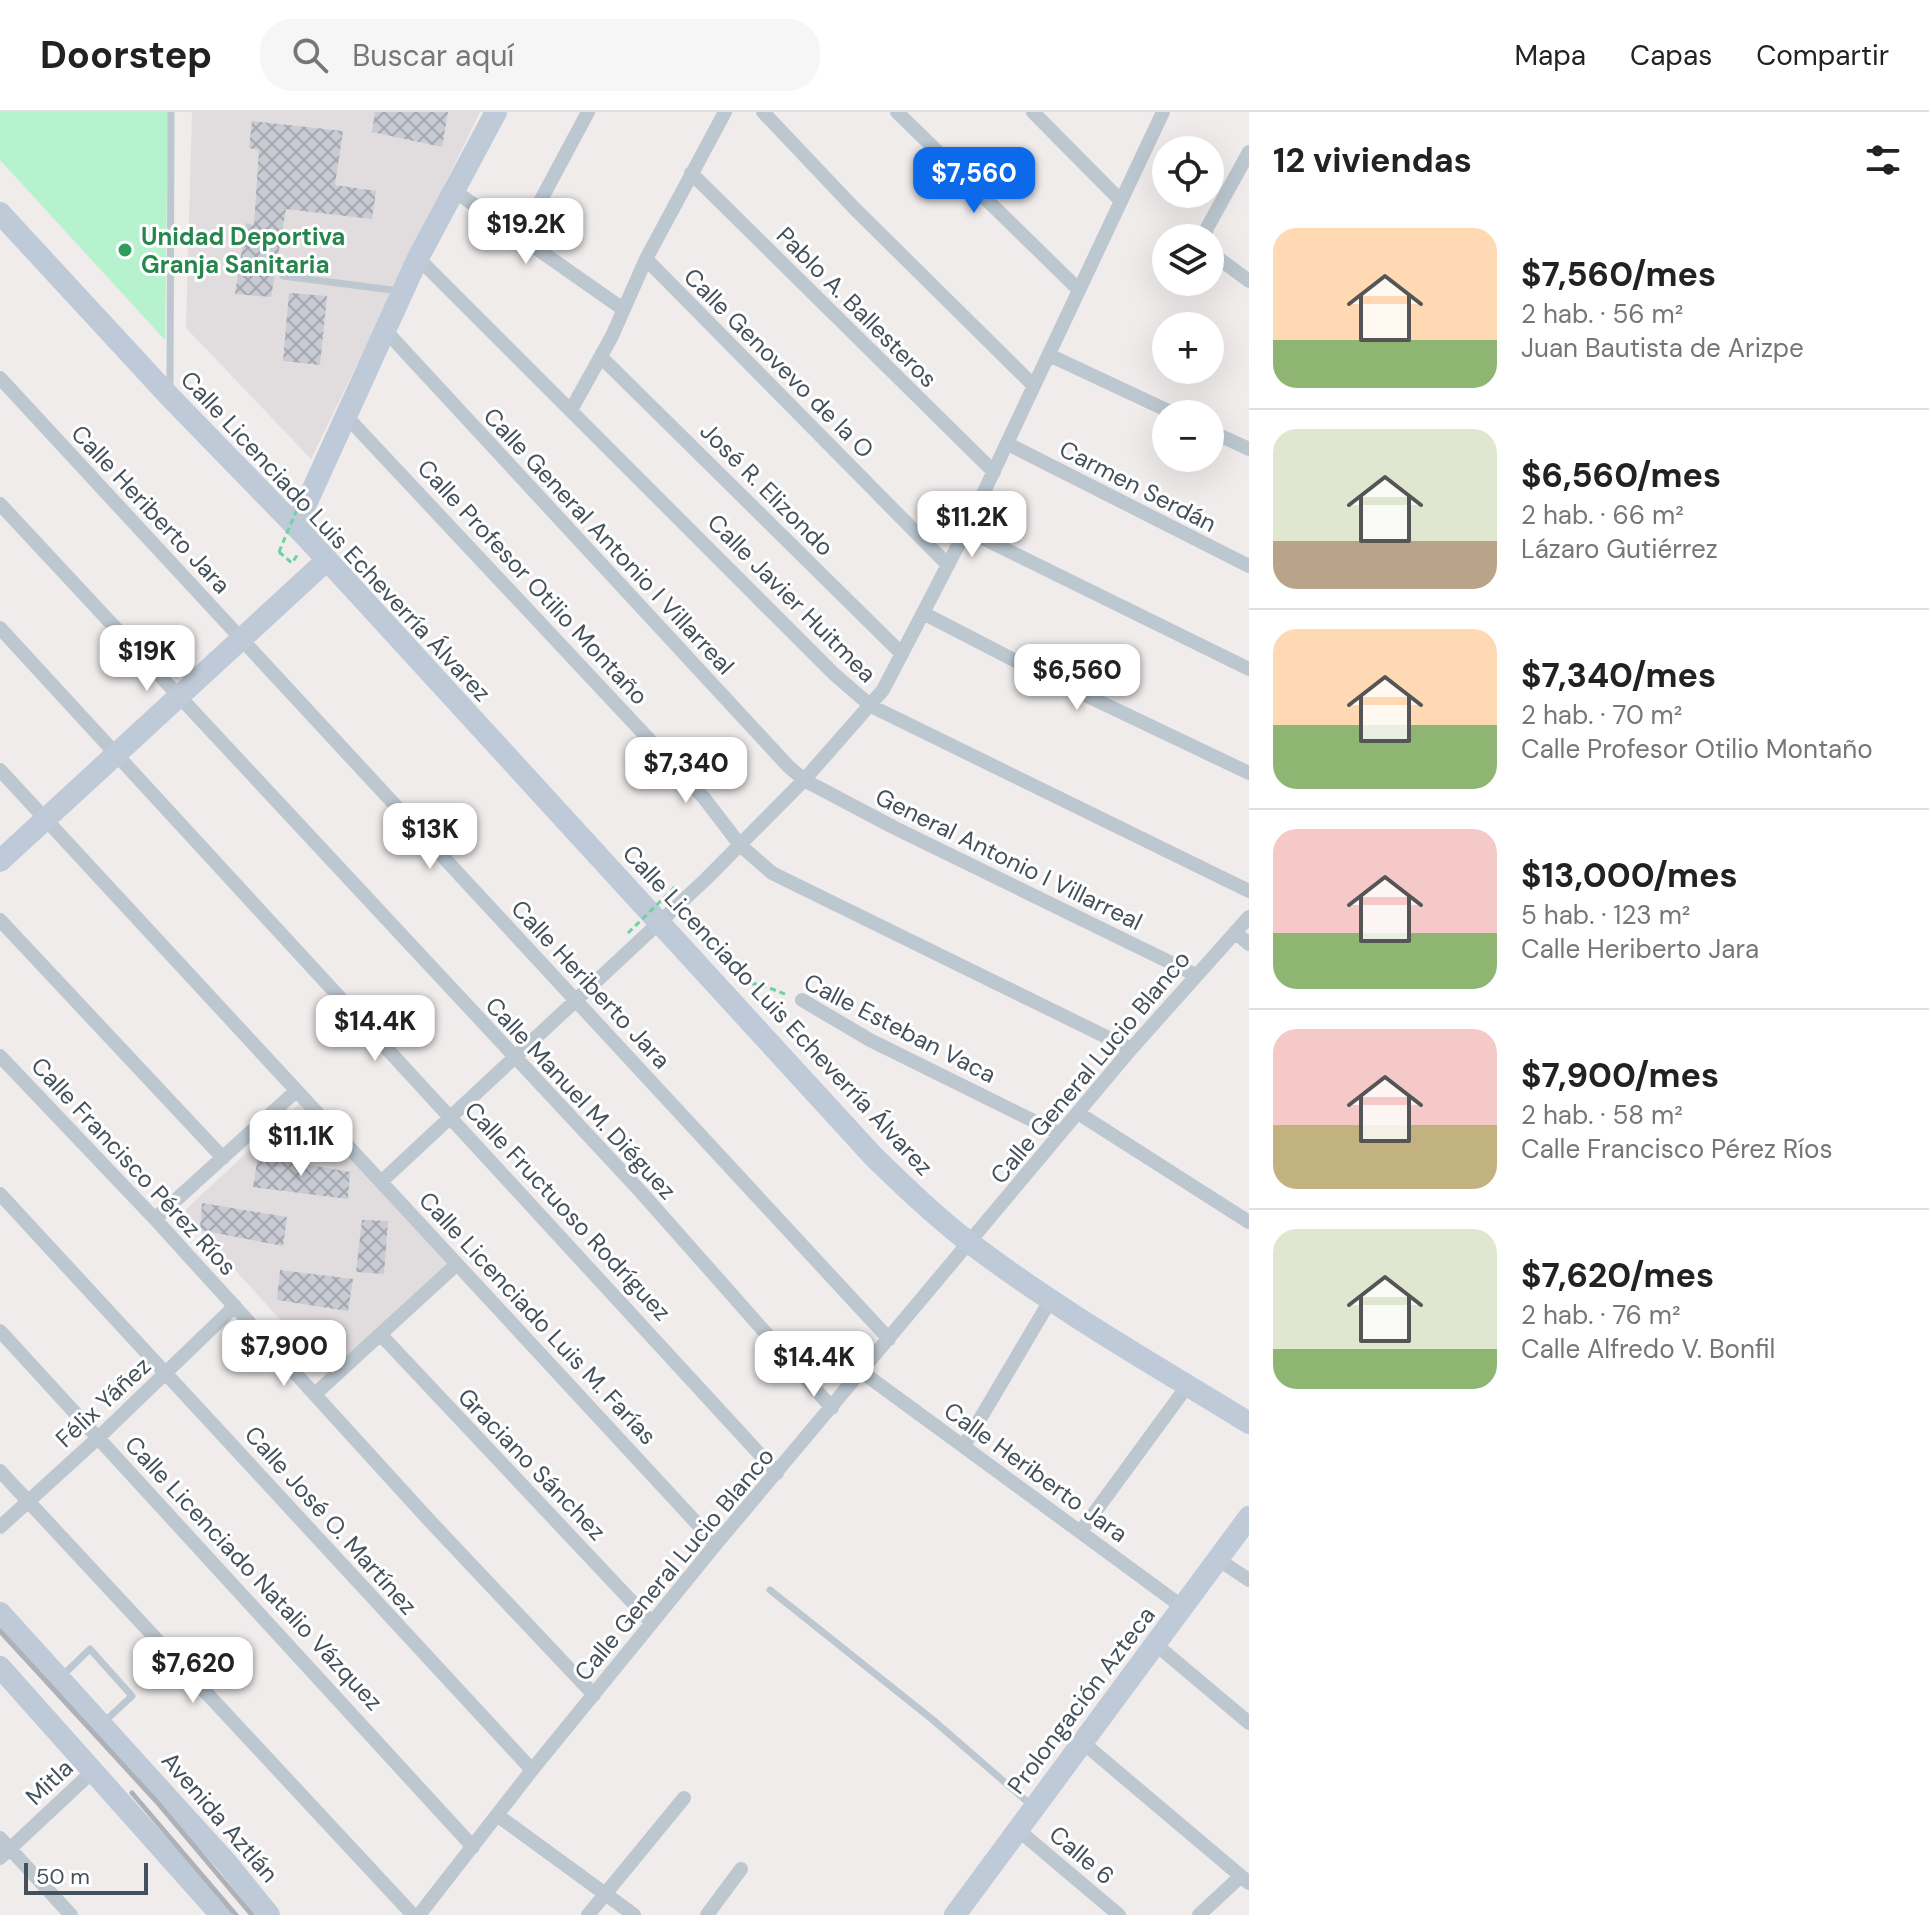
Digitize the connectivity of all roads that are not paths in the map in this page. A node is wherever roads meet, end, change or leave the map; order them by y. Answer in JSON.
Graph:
{"nodes":[{"id":1,"x":171,"y":112,"type":"edge"},
{"id":2,"x":496,"y":112,"type":"edge"},
{"id":3,"x":588,"y":112,"type":"edge"},
{"id":4,"x":725,"y":112,"type":"edge"},
{"id":5,"x":763,"y":112,"type":"edge"},
{"id":6,"x":897,"y":112,"type":"edge"},
{"id":7,"x":1033,"y":112,"type":"edge"},
{"id":8,"x":1163,"y":112,"type":"edge"},
{"id":9,"x":1249,"y":152,"type":"edge"},
{"id":10,"x":691,"y":173,"type":"junction"},
{"id":11,"x":453,"y":190,"type":"junction"},
{"id":12,"x":1121,"y":201,"type":"junction"},
{"id":13,"x":0,"y":213,"type":"edge"},
{"id":14,"x":1209,"y":224,"type":"edge"},
{"id":15,"x":520,"y":239,"type":"junction"},
{"id":16,"x":418,"y":258,"type":"junction"},
{"id":17,"x":646,"y":259,"type":"junction"},
{"id":18,"x":1224,"y":262,"type":"edge"},
{"id":19,"x":283,"y":276,"type":"dead end"},
{"id":20,"x":1249,"y":281,"type":"edge"},
{"id":21,"x":1079,"y":290,"type":"junction"},
{"id":22,"x":402,"y":291,"type":"junction"},
{"id":23,"x":623,"y":309,"type":"junction"},
{"id":24,"x":384,"y":329,"type":"junction"},
{"id":25,"x":1049,"y":355,"type":"junction"},
{"id":26,"x":601,"y":357,"type":"junction"},
{"id":27,"x":0,"y":378,"type":"edge"},
{"id":28,"x":1034,"y":386,"type":"junction"},
{"id":29,"x":170,"y":397,"type":"junction"},
{"id":30,"x":1152,"y":403,"type":"edge"},
{"id":31,"x":571,"y":410,"type":"junction"},
{"id":32,"x":346,"y":416,"type":"junction"},
{"id":33,"x":1224,"y":437,"type":"edge"},
{"id":34,"x":1008,"y":444,"type":"junction"},
{"id":35,"x":1249,"y":449,"type":"edge"},
{"id":36,"x":994,"y":472,"type":"junction"},
{"id":37,"x":0,"y":504,"type":"edge"},
{"id":38,"x":296,"y":526,"type":"junction"},
{"id":39,"x":966,"y":530,"type":"junction"},
{"id":40,"x":327,"y":560,"type":"junction"},
{"id":41,"x":948,"y":565,"type":"junction"},
{"id":42,"x":1249,"y":566,"type":"edge"},
{"id":43,"x":923,"y":613,"type":"junction"},
{"id":44,"x":0,"y":628,"type":"edge"},
{"id":45,"x":242,"y":639,"type":"junction"},
{"id":46,"x":902,"y":654,"type":"junction"},
{"id":47,"x":1249,"y":669,"type":"edge"},
{"id":48,"x":178,"y":696,"type":"junction"},
{"id":49,"x":871,"y":706,"type":"junction"},
{"id":50,"x":116,"y":753,"type":"junction"},
{"id":51,"x":0,"y":770,"type":"edge"},
{"id":52,"x":1249,"y":773,"type":"edge"},
{"id":53,"x":804,"y":780,"type":"junction"},
{"id":54,"x":45,"y":819,"type":"junction"},
{"id":55,"x":740,"y":845,"type":"junction"},
{"id":56,"x":0,"y":861,"type":"edge"},
{"id":57,"x":1249,"y":891,"type":"edge"},
{"id":58,"x":1249,"y":917,"type":"edge"},
{"id":59,"x":0,"y":920,"type":"edge"},
{"id":60,"x":660,"y":922,"type":"junction"},
{"id":61,"x":1235,"y":932,"type":"junction"},
{"id":62,"x":1249,"y":944,"type":"edge"},
{"id":63,"x":1196,"y":975,"type":"junction"},
{"id":64,"x":575,"y":1000,"type":"junction"},
{"id":65,"x":802,"y":1000,"type":"road end"},
{"id":66,"x":1131,"y":1049,"type":"junction"},
{"id":67,"x":0,"y":1056,"type":"edge"},
{"id":68,"x":513,"y":1057,"type":"junction"},
{"id":69,"x":296,"y":1091,"type":"junction"},
{"id":70,"x":1078,"y":1113,"type":"junction"},
{"id":71,"x":450,"y":1116,"type":"junction"},
{"id":72,"x":1060,"y":1134,"type":"junction"},
{"id":73,"x":223,"y":1158,"type":"junction"},
{"id":74,"x":382,"y":1181,"type":"junction"},
{"id":75,"x":0,"y":1194,"type":"edge"},
{"id":76,"x":155,"y":1219,"type":"junction"},
{"id":77,"x":1249,"y":1222,"type":"edge"},
{"id":78,"x":971,"y":1243,"type":"junction"},
{"id":79,"x":457,"y":1264,"type":"junction"},
{"id":80,"x":1051,"y":1299,"type":"junction"},
{"id":81,"x":235,"y":1306,"type":"junction"},
{"id":82,"x":0,"y":1331,"type":"edge"},
{"id":83,"x":381,"y":1335,"type":"junction"},
{"id":84,"x":889,"y":1339,"type":"junction"},
{"id":85,"x":167,"y":1372,"type":"junction"},
{"id":86,"x":862,"y":1372,"type":"junction"},
{"id":87,"x":1188,"y":1385,"type":"junction"},
{"id":88,"x":315,"y":1394,"type":"junction"},
{"id":89,"x":832,"y":1408,"type":"junction"},
{"id":90,"x":1249,"y":1423,"type":"edge"},
{"id":91,"x":99,"y":1437,"type":"junction"},
{"id":92,"x":964,"y":1446,"type":"junction"},
{"id":93,"x":0,"y":1471,"type":"edge"},
{"id":94,"x":777,"y":1473,"type":"junction"},
{"id":95,"x":28,"y":1501,"type":"junction"},
{"id":96,"x":1249,"y":1517,"type":"edge"},
{"id":97,"x":0,"y":1527,"type":"edge"},
{"id":98,"x":1081,"y":1531,"type":"junction"},
{"id":99,"x":716,"y":1544,"type":"junction"},
{"id":100,"x":1219,"y":1560,"type":"junction"},
{"id":101,"x":1249,"y":1580,"type":"edge"},
{"id":102,"x":770,"y":1590,"type":"dead end"},
{"id":103,"x":1184,"y":1608,"type":"junction"},
{"id":104,"x":0,"y":1613,"type":"edge"},
{"id":105,"x":652,"y":1623,"type":"junction"},
{"id":106,"x":1154,"y":1643,"type":"junction"},
{"id":107,"x":0,"y":1667,"type":"edge"},
{"id":108,"x":61,"y":1677,"type":"junction"},
{"id":109,"x":594,"y":1695,"type":"junction"},
{"id":110,"x":102,"y":1723,"type":"junction"},
{"id":111,"x":1249,"y":1723,"type":"edge"},
{"id":112,"x":1081,"y":1741,"type":"junction"},
{"id":113,"x":532,"y":1770,"type":"junction"},
{"id":114,"x":93,"y":1771,"type":"junction"},
{"id":115,"x":684,"y":1798,"type":"dead end"},
{"id":116,"x":1033,"y":1806,"type":"junction"},
{"id":117,"x":497,"y":1815,"type":"junction"},
{"id":118,"x":1017,"y":1829,"type":"junction"},
{"id":119,"x":473,"y":1847,"type":"junction"},
{"id":120,"x":3,"y":1848,"type":"edge"},
{"id":121,"x":741,"y":1869,"type":"dead end"},
{"id":122,"x":1245,"y":1880,"type":"edge"},
{"id":123,"x":605,"y":1894,"type":"junction"},
{"id":124,"x":71,"y":1915,"type":"edge"},
{"id":125,"x":221,"y":1915,"type":"edge"},
{"id":126,"x":269,"y":1915,"type":"edge"},
{"id":127,"x":413,"y":1915,"type":"edge"},
{"id":128,"x":419,"y":1915,"type":"edge"},
{"id":129,"x":588,"y":1915,"type":"edge"},
{"id":130,"x":634,"y":1915,"type":"edge"},
{"id":131,"x":707,"y":1915,"type":"edge"},
{"id":132,"x":955,"y":1915,"type":"edge"},
{"id":133,"x":1119,"y":1915,"type":"edge"},
{"id":134,"x":1199,"y":1915,"type":"edge"}],
"edges":[{"from":1,"to":29,"type":"lane"},
{"from":2,"to":11,"type":"street"},
{"from":3,"to":15,"type":"street"},
{"from":4,"to":10,"type":"street"},
{"from":5,"to":28,"type":"street"},
{"from":6,"to":21,"type":"street"},
{"from":7,"to":12,"type":"street"},
{"from":8,"to":12,"type":"street"},
{"from":9,"to":14,"type":"street"},
{"from":10,"to":17,"type":"street"},
{"from":10,"to":36,"type":"street","name":"Pablo A. Ballesteros"},
{"from":11,"to":15,"type":"street"},
{"from":11,"to":16,"type":"street"},
{"from":12,"to":21,"type":"street"},
{"from":13,"to":29,"type":"street","name":"Calle Licenciado Luis Echeverría Álvarez"},
{"from":15,"to":23,"type":"street"},
{"from":16,"to":22,"type":"street"},
{"from":16,"to":31,"type":"street","name":"Calle Javier Huitmea"},
{"from":17,"to":23,"type":"street"},
{"from":17,"to":41,"type":"street","name":"Calle Genovevo de la O"},
{"from":18,"to":20,"type":"street"},
{"from":19,"to":22,"type":"lane"},
{"from":21,"to":25,"type":"street"},
{"from":22,"to":24,"type":"street"},
{"from":23,"to":26,"type":"street"},
{"from":24,"to":32,"type":"street"},
{"from":24,"to":53,"type":"street","name":"Calle General Antonio I Villarreal"},
{"from":25,"to":28,"type":"street"},
{"from":25,"to":30,"type":"street"},
{"from":26,"to":31,"type":"street"},
{"from":26,"to":46,"type":"street","name":"José R. Elizondo"},
{"from":27,"to":45,"type":"street","name":"Calle Heriberto Jara"},
{"from":28,"to":34,"type":"street"},
{"from":29,"to":38,"type":"street","name":"Calle Licenciado Luis Echeverría Álvarez"},
{"from":31,"to":49,"type":"street","name":"Calle Javier Huitmea"},
{"from":32,"to":38,"type":"street"},
{"from":32,"to":55,"type":"street","name":"Calle Profesor Otilio Montaño"},
{"from":33,"to":35,"type":"street"},
{"from":34,"to":36,"type":"street"},
{"from":34,"to":42,"type":"street","name":"Carmen Serdán"},
{"from":36,"to":39,"type":"street"},
{"from":37,"to":48,"type":"street","name":"Calle Manuel M. Diéguez"},
{"from":38,"to":40,"type":"street","name":"Calle Licenciado Luis Echeverría Álvarez"},
{"from":39,"to":41,"type":"street"},
{"from":39,"to":47,"type":"street"},
{"from":40,"to":45,"type":"street"},
{"from":40,"to":60,"type":"street","name":"Calle Licenciado Luis Echeverría Álvarez"},
{"from":41,"to":43,"type":"street"},
{"from":43,"to":46,"type":"street"},
{"from":43,"to":52,"type":"street"},
{"from":44,"to":50,"type":"street","name":"Calle Fructuoso Rodríguez"},
{"from":45,"to":48,"type":"street"},
{"from":45,"to":64,"type":"street","name":"Calle Heriberto Jara"},
{"from":46,"to":49,"type":"street"},
{"from":48,"to":50,"type":"street"},
{"from":48,"to":68,"type":"street","name":"Calle Manuel M. Diéguez"},
{"from":49,"to":53,"type":"street"},
{"from":49,"to":57,"type":"street","name":"Calle Javier Huitmea"},
{"from":50,"to":54,"type":"street"},
{"from":50,"to":71,"type":"street","name":"Calle Fructuoso Rodríguez"},
{"from":51,"to":54,"type":"street","name":"Calle Licenciado Luis M. Farías"},
{"from":53,"to":55,"type":"street"},
{"from":53,"to":63,"type":"street","name":"General Antonio I Villarreal"},
{"from":54,"to":56,"type":"street"},
{"from":54,"to":69,"type":"street","name":"Calle Licenciado Luis M. Farías"},
{"from":55,"to":60,"type":"street"},
{"from":55,"to":66,"type":"street","name":"Calle Profesor Otilio Montaño"},
{"from":58,"to":61,"type":"street","name":"Calle General Lucio Blanco"},
{"from":59,"to":73,"type":"street"},
{"from":60,"to":64,"type":"street"},
{"from":60,"to":78,"type":"street","name":"Calle Licenciado Luis Echeverría Álvarez"},
{"from":61,"to":62,"type":"street"},
{"from":61,"to":63,"type":"street","name":"Calle General Lucio Blanco"},
{"from":63,"to":66,"type":"street","name":"Calle General Lucio Blanco"},
{"from":64,"to":68,"type":"street"},
{"from":64,"to":84,"type":"street","name":"Calle Heriberto Jara"},
{"from":65,"to":72,"type":"street","name":"Calle Esteban Vaca"},
{"from":66,"to":70,"type":"street","name":"Calle General Lucio Blanco"},
{"from":67,"to":76,"type":"street","name":"Calle Francisco Pérez Ríos"},
{"from":68,"to":71,"type":"street"},
{"from":68,"to":89,"type":"street","name":"Calle Manuel M. Diéguez"},
{"from":69,"to":73,"type":"street"},
{"from":69,"to":74,"type":"street","name":"Calle Licenciado Luis M. Farías"},
{"from":70,"to":72,"type":"street","name":"Calle General Lucio Blanco"},
{"from":70,"to":77,"type":"street"},
{"from":71,"to":74,"type":"street"},
{"from":71,"to":94,"type":"street","name":"Calle Fructuoso Rodríguez"},
{"from":72,"to":78,"type":"street","name":"Calle General Lucio Blanco"},
{"from":73,"to":76,"type":"street"},
{"from":74,"to":79,"type":"street","name":"Calle Licenciado Luis M. Farías"},
{"from":75,"to":85,"type":"street","name":"Calle José O. Martínez"},
{"from":76,"to":81,"type":"street","name":"Calle Francisco Pérez Ríos"},
{"from":78,"to":80,"type":"street","name":"Calle Licenciado Luis Echeverría Álvarez"},
{"from":78,"to":84,"type":"street","name":"Calle General Lucio Blanco"},
{"from":79,"to":83,"type":"street"},
{"from":79,"to":99,"type":"street","name":"Calle Licenciado Luis M. Farías"},
{"from":80,"to":87,"type":"street","name":"Calle Licenciado Luis Echeverría Álvarez"},
{"from":80,"to":92,"type":"street"},
{"from":81,"to":85,"type":"street","name":"Félix Yáñez"},
{"from":81,"to":88,"type":"street","name":"Calle Francisco Pérez Ríos"},
{"from":82,"to":91,"type":"street","name":"Calle Licenciado Natalio Vázquez"},
{"from":83,"to":88,"type":"street"},
{"from":83,"to":105,"type":"street","name":"Graciano Sánchez"},
{"from":84,"to":86,"type":"street","name":"Calle General Lucio Blanco"},
{"from":85,"to":91,"type":"street","name":"Félix Yáñez"},
{"from":85,"to":113,"type":"street","name":"Calle José O. Martínez"},
{"from":86,"to":89,"type":"street","name":"Calle General Lucio Blanco"},
{"from":86,"to":92,"type":"street","name":"Calle Heriberto Jara"},
{"from":87,"to":90,"type":"street","name":"Calle Licenciado Luis Echeverría Álvarez"},
{"from":87,"to":98,"type":"street"},
{"from":88,"to":109,"type":"street","name":"Calle Francisco Pérez Ríos"},
{"from":89,"to":94,"type":"street","name":"Calle General Lucio Blanco"},
{"from":91,"to":95,"type":"street","name":"Félix Yáñez"},
{"from":91,"to":119,"type":"street","name":"Calle Licenciado Natalio Vázquez"},
{"from":92,"to":98,"type":"street","name":"Calle Heriberto Jara"},
{"from":93,"to":95,"type":"street"},
{"from":94,"to":99,"type":"street","name":"Calle General Lucio Blanco"},
{"from":95,"to":97,"type":"street","name":"Félix Yáñez"},
{"from":95,"to":127,"type":"street"},
{"from":96,"to":100,"type":"street","name":"Prolongación Azteca"},
{"from":98,"to":103,"type":"street","name":"Calle Heriberto Jara"},
{"from":99,"to":105,"type":"street","name":"Calle General Lucio Blanco"},
{"from":100,"to":101,"type":"street"},
{"from":100,"to":103,"type":"street","name":"Prolongación Azteca"},
{"from":102,"to":116,"type":"lane"},
{"from":103,"to":106,"type":"street","name":"Prolongación Azteca"},
{"from":104,"to":108,"type":"street","name":"Avenida Aztlán"},
{"from":105,"to":109,"type":"street","name":"Calle General Lucio Blanco"},
{"from":106,"to":111,"type":"street"},
{"from":106,"to":112,"type":"street","name":"Prolongación Azteca"},
{"from":107,"to":114,"type":"street"},
{"from":108,"to":110,"type":"street","name":"Avenida Aztlán"},
{"from":108,"to":110,"type":"lane"},
{"from":109,"to":113,"type":"street","name":"Calle General Lucio Blanco"},
{"from":110,"to":126,"type":"street","name":"Avenida Aztlán"},
{"from":112,"to":116,"type":"street","name":"Prolongación Azteca"},
{"from":112,"to":122,"type":"street"},
{"from":113,"to":117,"type":"street","name":"Calle General Lucio Blanco"},
{"from":114,"to":120,"type":"street","name":"Mitla"},
{"from":114,"to":125,"type":"street"},
{"from":115,"to":123,"type":"street"},
{"from":116,"to":118,"type":"street","name":"Prolongación Azteca"},
{"from":117,"to":119,"type":"street","name":"Calle General Lucio Blanco"},
{"from":117,"to":123,"type":"street"},
{"from":118,"to":132,"type":"street","name":"Prolongación Azteca"},
{"from":118,"to":133,"type":"street","name":"Calle 6"},
{"from":119,"to":128,"type":"street","name":"Calle General Lucio Blanco"},
{"from":120,"to":124,"type":"street"},
{"from":121,"to":131,"type":"street"},
{"from":122,"to":134,"type":"street"},
{"from":123,"to":129,"type":"street"},
{"from":123,"to":130,"type":"street"}]}
